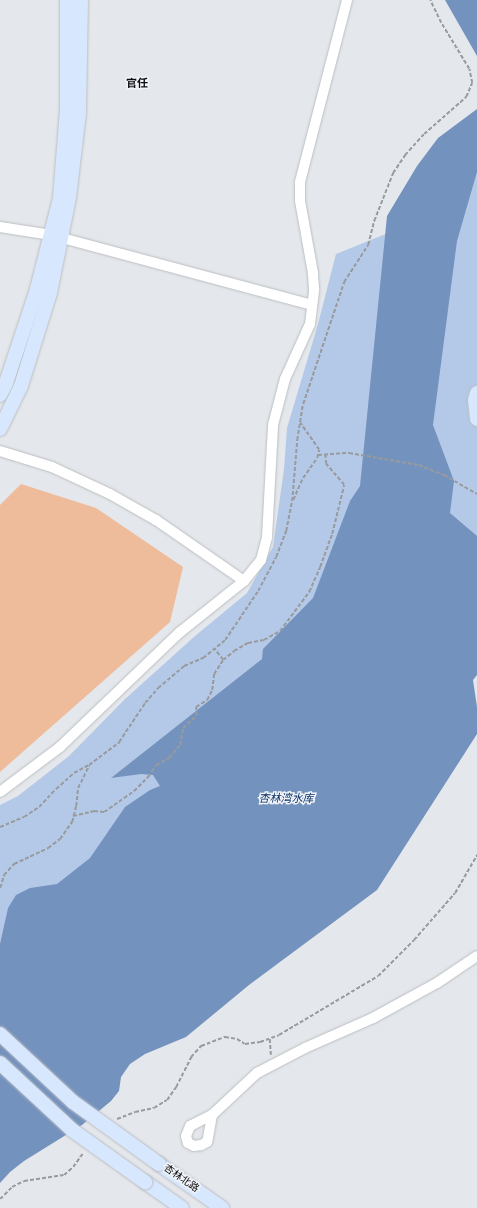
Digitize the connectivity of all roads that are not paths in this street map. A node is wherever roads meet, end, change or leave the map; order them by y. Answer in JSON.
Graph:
{"nodes":[{"id":1,"x":67,"y":0,"type":"edge"},
{"id":2,"x":81,"y":0,"type":"edge"},
{"id":3,"x":347,"y":0,"type":"edge"},
{"id":4,"x":0,"y":228,"type":"edge"},
{"id":5,"x":56,"y":236,"type":"junction"},
{"id":6,"x":312,"y":305,"type":"junction"},
{"id":7,"x":477,"y":393,"type":"edge"},
{"id":8,"x":0,"y":395,"type":"edge"},
{"id":9,"x":477,"y":419,"type":"edge"},
{"id":10,"x":0,"y":429,"type":"edge"},
{"id":11,"x":0,"y":451,"type":"edge"},
{"id":12,"x":244,"y":581,"type":"junction"},
{"id":13,"x":0,"y":792,"type":"edge"},
{"id":14,"x":477,"y":956,"type":"edge"},
{"id":15,"x":0,"y":1034,"type":"edge"},
{"id":16,"x":0,"y":1063,"type":"edge"},
{"id":17,"x":212,"y":1115,"type":"dead end"},
{"id":18,"x":182,"y":1208,"type":"edge"},
{"id":19,"x":222,"y":1208,"type":"edge"}],
"edges":[{"from":1,"to":5,"type":"street"},
{"from":2,"to":5,"type":"street"},
{"from":3,"to":6,"type":"street"},
{"from":4,"to":5,"type":"street"},
{"from":5,"to":6,"type":"street"},
{"from":5,"to":8,"type":"street"},
{"from":5,"to":10,"type":"street"},
{"from":6,"to":12,"type":"street"},
{"from":7,"to":9,"type":"street"},
{"from":11,"to":12,"type":"street"},
{"from":12,"to":13,"type":"street"},
{"from":14,"to":17,"type":"street"},
{"from":15,"to":19,"type":"street","name":"杏林北路","bridge":true},
{"from":16,"to":18,"type":"street","bridge":true}]}
